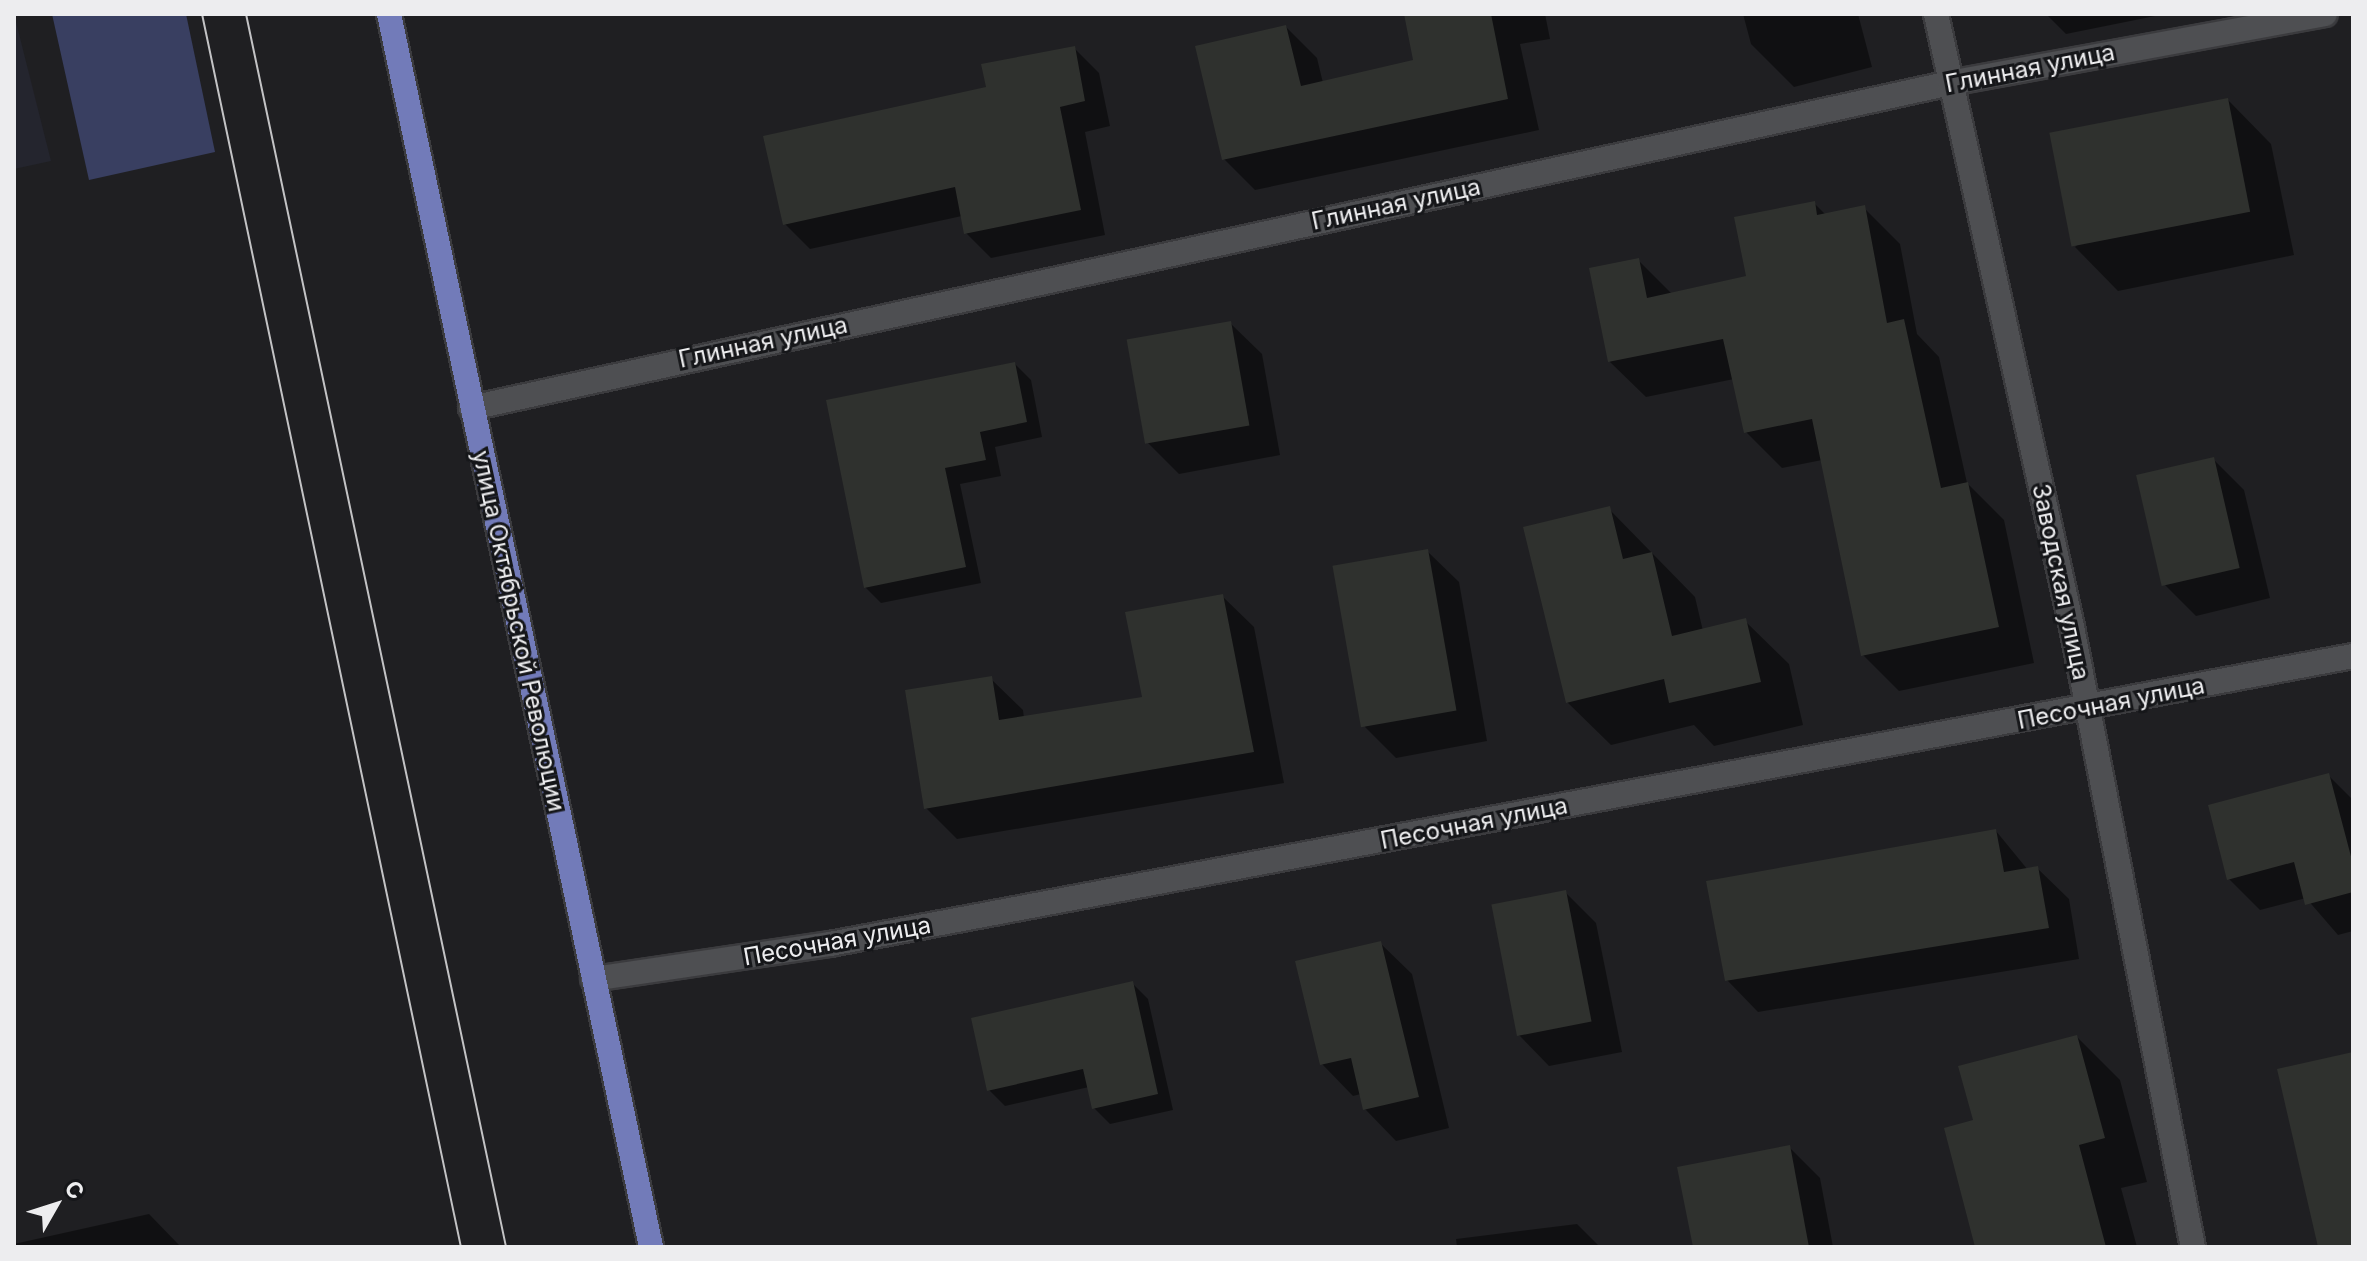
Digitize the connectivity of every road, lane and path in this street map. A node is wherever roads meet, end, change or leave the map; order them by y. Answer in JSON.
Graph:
{"nodes":[{"id":1,"x":389,"y":14,"type":"edge"},
{"id":2,"x":1936,"y":14,"type":"edge"},
{"id":3,"x":2325,"y":14,"type":"edge"},
{"id":4,"x":1950,"y":83,"type":"junction"},
{"id":5,"x":471,"y":408,"type":"junction"},
{"id":6,"x":2353,"y":656,"type":"edge"},
{"id":7,"x":2088,"y":708,"type":"junction"},
{"id":8,"x":593,"y":979,"type":"junction"},
{"id":9,"x":651,"y":1247,"type":"edge"},
{"id":10,"x":2193,"y":1247,"type":"edge"}],
"edges":[{"from":1,"to":5,"type":"main road","name":"улица Октябрьской Революции"},
{"from":2,"to":4,"type":"street","name":"Заводская улица"},
{"from":3,"to":4,"type":"street","name":"Глинная улица"},
{"from":4,"to":5,"type":"street","name":"Глинная улица"},
{"from":4,"to":7,"type":"street","name":"Заводская улица"},
{"from":5,"to":8,"type":"main road","name":"улица Октябрьской Революции"},
{"from":6,"to":7,"type":"street","name":"Песочная улица"},
{"from":7,"to":8,"type":"street","name":"Песочная улица"},
{"from":7,"to":10,"type":"street","name":"Заводская улица"},
{"from":8,"to":9,"type":"main road","name":"улица Октябрьской Революции"}]}
